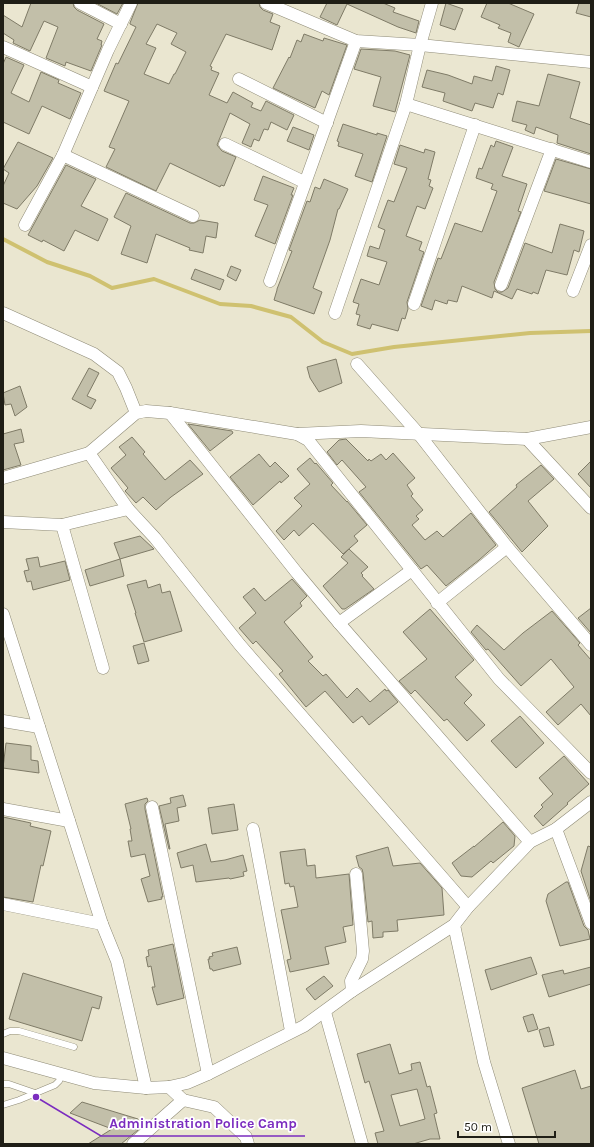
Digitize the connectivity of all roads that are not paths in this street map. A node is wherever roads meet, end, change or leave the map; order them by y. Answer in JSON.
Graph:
{"nodes":[{"id":1,"x":80,"y":3,"type":"edge"},
{"id":2,"x":131,"y":3,"type":"edge"},
{"id":3,"x":266,"y":3,"type":"edge"},
{"id":4,"x":432,"y":3,"type":"edge"},
{"id":5,"x":121,"y":24,"type":"junction"},
{"id":6,"x":356,"y":41,"type":"junction"},
{"id":7,"x":420,"y":45,"type":"junction"},
{"id":8,"x":3,"y":47,"type":"edge"},
{"id":9,"x":591,"y":62,"type":"edge"},
{"id":10,"x":239,"y":79,"type":"dead end"},
{"id":11,"x":92,"y":87,"type":"junction"},
{"id":12,"x":406,"y":104,"type":"junction"},
{"id":13,"x":327,"y":123,"type":"junction"},
{"id":14,"x":475,"y":125,"type":"junction"},
{"id":15,"x":225,"y":144,"type":"dead end"},
{"id":16,"x":552,"y":149,"type":"junction"},
{"id":17,"x":63,"y":155,"type":"junction"},
{"id":18,"x":591,"y":162,"type":"edge"},
{"id":19,"x":304,"y":182,"type":"junction"},
{"id":20,"x":193,"y":216,"type":"dead end"},
{"id":21,"x":24,"y":224,"type":"dead end"},
{"id":22,"x":591,"y":245,"type":"edge"},
{"id":23,"x":270,"y":281,"type":"dead end"},
{"id":24,"x":502,"y":284,"type":"dead end"},
{"id":25,"x":573,"y":291,"type":"dead end"},
{"id":26,"x":414,"y":304,"type":"dead end"},
{"id":27,"x":3,"y":313,"type":"edge"},
{"id":28,"x":335,"y":313,"type":"dead end"},
{"id":29,"x":357,"y":364,"type":"dead end"},
{"id":30,"x":136,"y":413,"type":"junction"},
{"id":31,"x":170,"y":413,"type":"junction"},
{"id":32,"x":591,"y":427,"type":"edge"},
{"id":33,"x":418,"y":433,"type":"junction"},
{"id":34,"x":297,"y":434,"type":"junction"},
{"id":35,"x":527,"y":439,"type":"junction"},
{"id":36,"x":89,"y":453,"type":"junction"},
{"id":37,"x":3,"y":478,"type":"edge"},
{"id":38,"x":591,"y":508,"type":"edge"},
{"id":39,"x":128,"y":509,"type":"junction"},
{"id":40,"x":3,"y":522,"type":"edge"},
{"id":41,"x":62,"y":525,"type":"junction"},
{"id":42,"x":507,"y":547,"type":"junction"},
{"id":43,"x":412,"y":570,"type":"junction"},
{"id":44,"x":437,"y":603,"type":"junction"},
{"id":45,"x":3,"y":614,"type":"edge"},
{"id":46,"x":339,"y":623,"type":"junction"},
{"id":47,"x":591,"y":645,"type":"edge"},
{"id":48,"x":103,"y":668,"type":"dead end"},
{"id":49,"x":3,"y":721,"type":"edge"},
{"id":50,"x":39,"y":727,"type":"junction"},
{"id":51,"x":591,"y":773,"type":"edge"},
{"id":52,"x":591,"y":802,"type":"edge"},
{"id":53,"x":152,"y":807,"type":"dead end"},
{"id":54,"x":3,"y":809,"type":"edge"},
{"id":55,"x":69,"y":821,"type":"junction"},
{"id":56,"x":253,"y":828,"type":"dead end"},
{"id":57,"x":556,"y":829,"type":"junction"},
{"id":58,"x":530,"y":842,"type":"junction"},
{"id":59,"x":356,"y":874,"type":"dead end"},
{"id":60,"x":3,"y":904,"type":"edge"},
{"id":61,"x":468,"y":907,"type":"junction"},
{"id":62,"x":591,"y":923,"type":"edge"},
{"id":63,"x":102,"y":924,"type":"junction"},
{"id":64,"x":454,"y":924,"type":"junction"},
{"id":65,"x":352,"y":991,"type":"junction"},
{"id":66,"x":325,"y":1012,"type":"junction"},
{"id":67,"x":292,"y":1031,"type":"junction"},
{"id":68,"x":3,"y":1034,"type":"edge"},
{"id":69,"x":74,"y":1047,"type":"dead end"},
{"id":70,"x":3,"y":1058,"type":"edge"},
{"id":71,"x":62,"y":1074,"type":"junction"},
{"id":72,"x":208,"y":1074,"type":"junction"},
{"id":73,"x":3,"y":1084,"type":"edge"},
{"id":74,"x":146,"y":1088,"type":"junction"},
{"id":75,"x":169,"y":1088,"type":"junction"},
{"id":76,"x":35,"y":1093,"type":"junction"},
{"id":77,"x":183,"y":1100,"type":"junction"},
{"id":78,"x":3,"y":1105,"type":"edge"},
{"id":79,"x":133,"y":1144,"type":"edge"},
{"id":80,"x":248,"y":1144,"type":"edge"},
{"id":81,"x":362,"y":1144,"type":"edge"},
{"id":82,"x":509,"y":1144,"type":"edge"}],
"edges":[{"from":1,"to":5,"type":"street"},
{"from":2,"to":5,"type":"street"},
{"from":3,"to":6,"type":"street"},
{"from":4,"to":7,"type":"street"},
{"from":5,"to":11,"type":"street"},
{"from":6,"to":7,"type":"street"},
{"from":6,"to":13,"type":"street"},
{"from":7,"to":9,"type":"street"},
{"from":7,"to":12,"type":"street"},
{"from":8,"to":11,"type":"street"},
{"from":10,"to":13,"type":"street"},
{"from":11,"to":17,"type":"street"},
{"from":12,"to":14,"type":"street"},
{"from":12,"to":28,"type":"street"},
{"from":13,"to":19,"type":"street"},
{"from":14,"to":16,"type":"street"},
{"from":14,"to":26,"type":"street"},
{"from":15,"to":19,"type":"street"},
{"from":16,"to":18,"type":"street"},
{"from":16,"to":24,"type":"street"},
{"from":17,"to":20,"type":"street"},
{"from":17,"to":21,"type":"street"},
{"from":19,"to":23,"type":"street"},
{"from":22,"to":25,"type":"street"},
{"from":27,"to":30,"type":"street"},
{"from":29,"to":33,"type":"street"},
{"from":30,"to":31,"type":"street"},
{"from":30,"to":36,"type":"street"},
{"from":31,"to":34,"type":"street"},
{"from":31,"to":46,"type":"street"},
{"from":32,"to":35,"type":"street"},
{"from":33,"to":34,"type":"street"},
{"from":33,"to":35,"type":"street"},
{"from":33,"to":42,"type":"street"},
{"from":34,"to":43,"type":"street"},
{"from":35,"to":38,"type":"street"},
{"from":36,"to":37,"type":"street"},
{"from":36,"to":39,"type":"street"},
{"from":39,"to":41,"type":"street"},
{"from":39,"to":61,"type":"street"},
{"from":40,"to":41,"type":"street"},
{"from":41,"to":48,"type":"street"},
{"from":42,"to":44,"type":"street"},
{"from":42,"to":47,"type":"street"},
{"from":43,"to":44,"type":"street"},
{"from":43,"to":46,"type":"street"},
{"from":44,"to":51,"type":"street"},
{"from":45,"to":50,"type":"street"},
{"from":46,"to":58,"type":"street"},
{"from":49,"to":50,"type":"street"},
{"from":50,"to":55,"type":"street"},
{"from":52,"to":57,"type":"street"},
{"from":53,"to":72,"type":"street"},
{"from":54,"to":55,"type":"street"},
{"from":55,"to":63,"type":"street"},
{"from":56,"to":67,"type":"street"},
{"from":57,"to":58,"type":"street"},
{"from":57,"to":62,"type":"street"},
{"from":58,"to":61,"type":"street"},
{"from":59,"to":65,"type":"street"},
{"from":60,"to":63,"type":"street"},
{"from":61,"to":64,"type":"street"},
{"from":63,"to":74,"type":"street"},
{"from":64,"to":65,"type":"street"},
{"from":64,"to":82,"type":"street"},
{"from":65,"to":66,"type":"street"},
{"from":66,"to":67,"type":"street"},
{"from":66,"to":81,"type":"street"},
{"from":67,"to":72,"type":"street"},
{"from":68,"to":69,"type":"lane"},
{"from":70,"to":71,"type":"street"},
{"from":71,"to":74,"type":"street"},
{"from":71,"to":76,"type":"lane"},
{"from":72,"to":75,"type":"street"},
{"from":73,"to":76,"type":"lane"},
{"from":74,"to":75,"type":"street"},
{"from":75,"to":77,"type":"street"},
{"from":76,"to":78,"type":"lane"},
{"from":77,"to":79,"type":"street"},
{"from":77,"to":80,"type":"street"}]}
